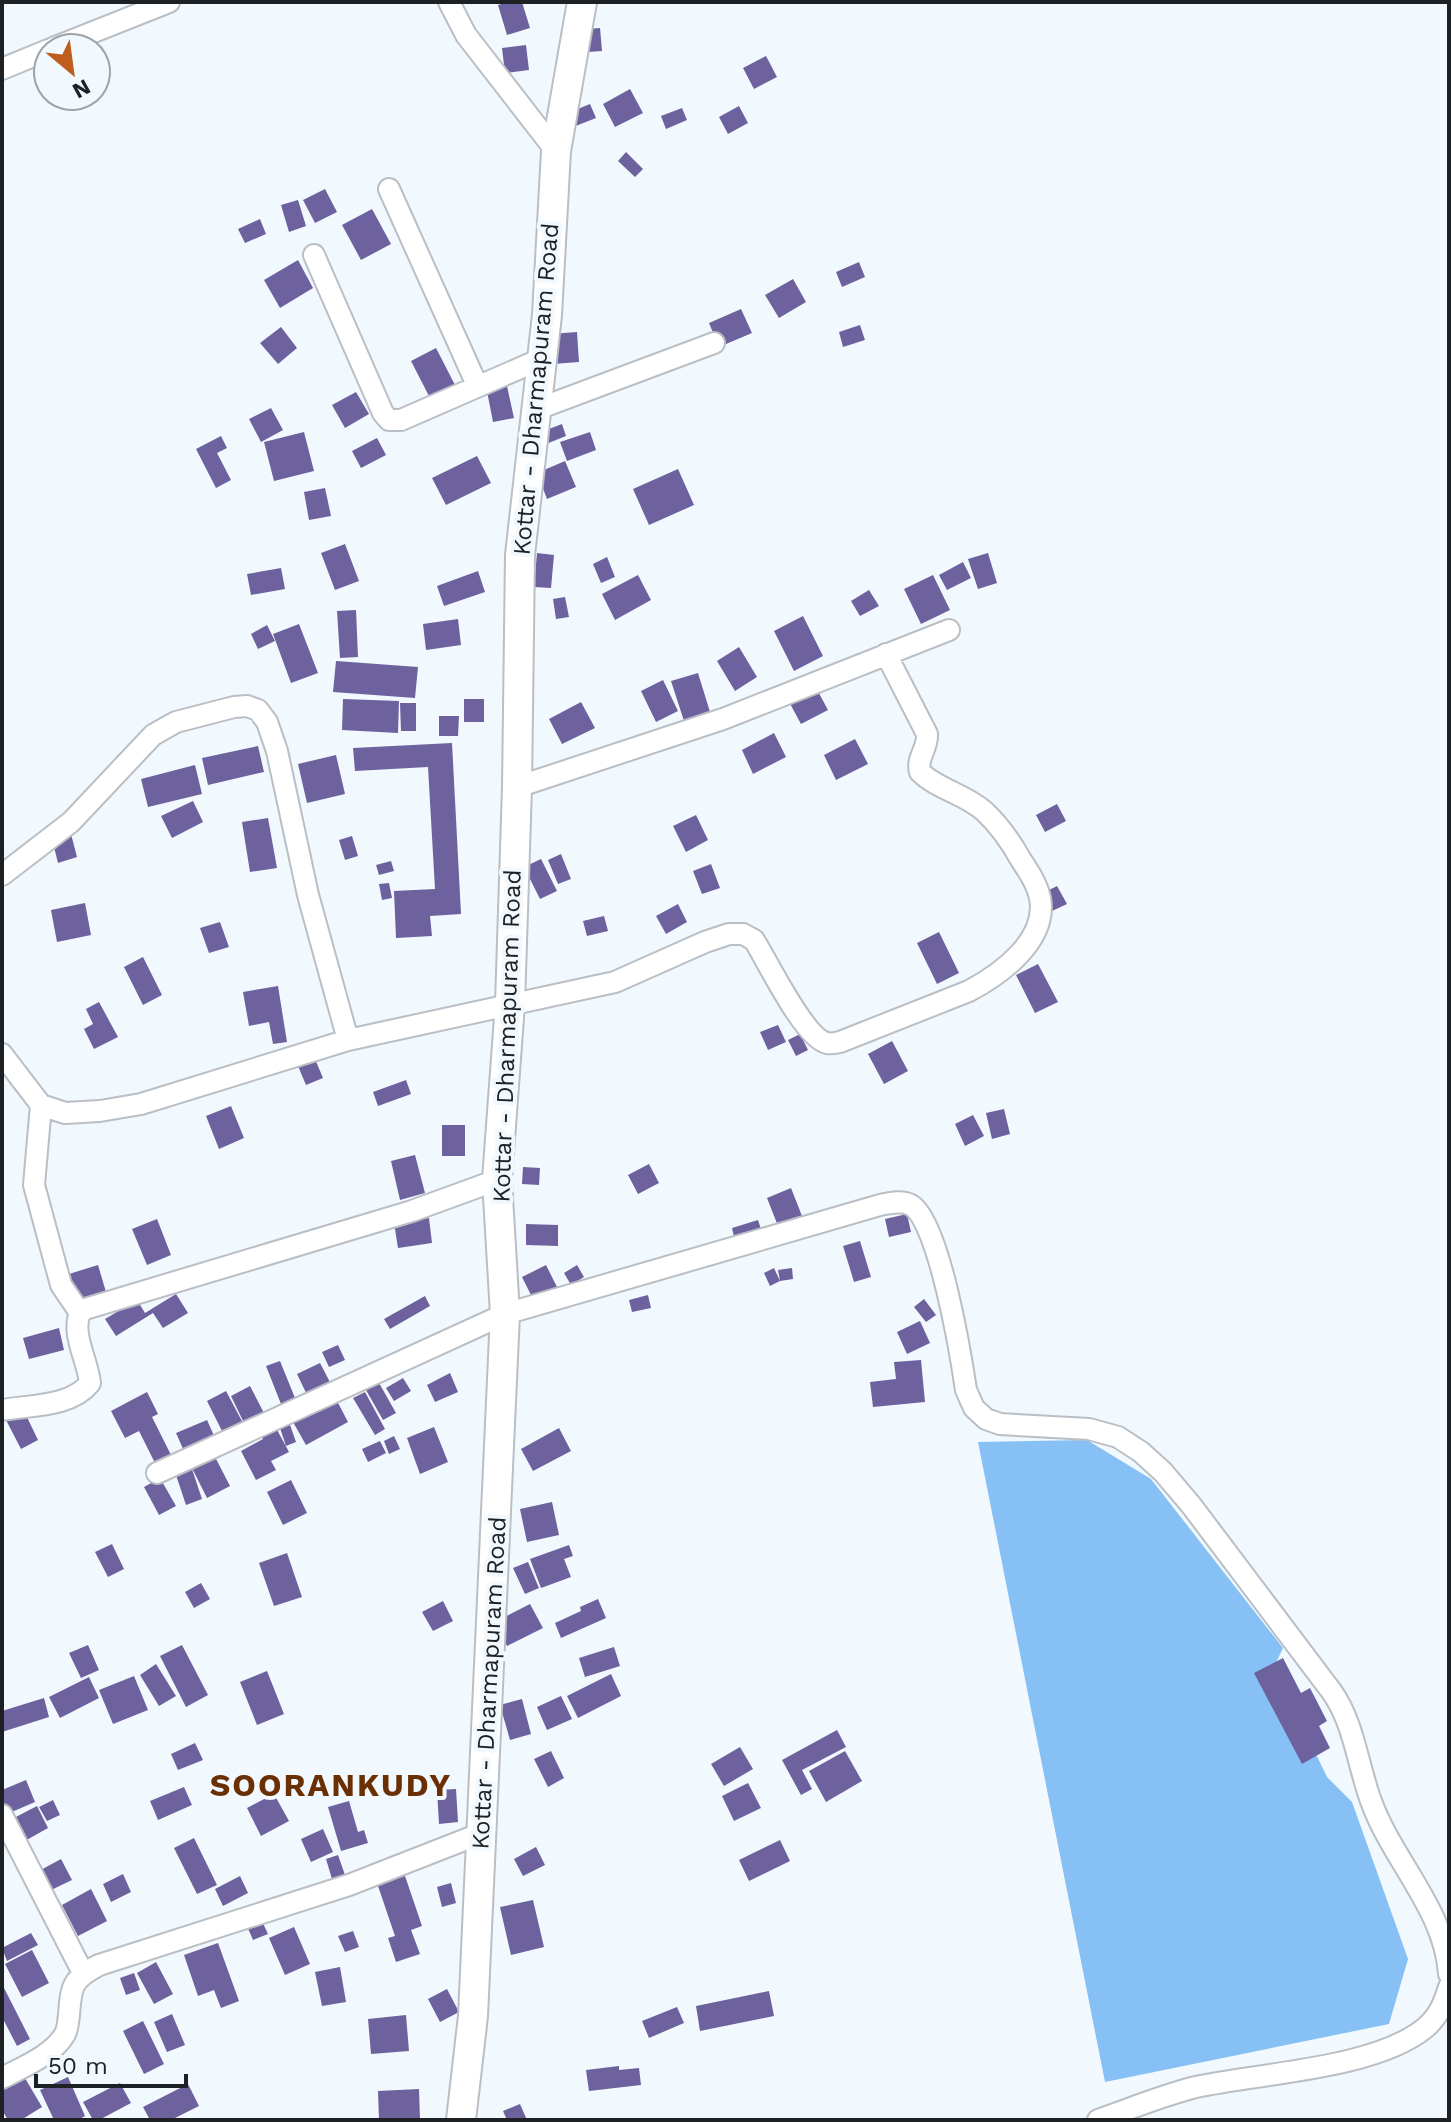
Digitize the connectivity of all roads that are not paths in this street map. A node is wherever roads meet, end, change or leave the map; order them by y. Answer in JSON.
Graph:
{"nodes":[{"id":1,"x":169,"y":2,"type":"edge"},
{"id":2,"x":449,"y":2,"type":"edge"},
{"id":3,"x":582,"y":2,"type":"edge"},
{"id":4,"x":93,"y":32,"type":"edge"},
{"id":5,"x":32,"y":56,"type":"edge"},
{"id":6,"x":2,"y":69,"type":"edge"},
{"id":7,"x":556,"y":151,"type":"junction"},
{"id":8,"x":389,"y":189,"type":"dead end"},
{"id":9,"x":314,"y":255,"type":"dead end"},
{"id":10,"x":714,"y":343,"type":"dead end"},
{"id":11,"x":541,"y":359,"type":"junction"},
{"id":12,"x":477,"y":385,"type":"junction"},
{"id":13,"x":535,"y":410,"type":"junction"},
{"id":14,"x":949,"y":630,"type":"dead end"},
{"id":15,"x":886,"y":654,"type":"junction"},
{"id":16,"x":517,"y":787,"type":"junction"},
{"id":17,"x":2,"y":875,"type":"edge"},
{"id":18,"x":510,"y":1004,"type":"junction"},
{"id":19,"x":348,"y":1040,"type":"junction"},
{"id":20,"x":2,"y":1054,"type":"edge"},
{"id":21,"x":41,"y":1105,"type":"junction"},
{"id":22,"x":497,"y":1180,"type":"junction"},
{"id":23,"x":80,"y":1313,"type":"junction"},
{"id":24,"x":505,"y":1314,"type":"junction"},
{"id":25,"x":2,"y":1410,"type":"edge"},
{"id":26,"x":157,"y":1473,"type":"dead end"},
{"id":27,"x":2,"y":1815,"type":"edge"},
{"id":28,"x":482,"y":1833,"type":"junction"},
{"id":29,"x":83,"y":1973,"type":"junction"},
{"id":30,"x":1449,"y":1974,"type":"edge"},
{"id":31,"x":1449,"y":1987,"type":"edge"},
{"id":32,"x":2,"y":2078,"type":"edge"},
{"id":33,"x":461,"y":2120,"type":"edge"},
{"id":34,"x":1098,"y":2120,"type":"edge"}],
"edges":[{"from":1,"to":4,"type":"street"},
{"from":2,"to":7,"type":"street"},
{"from":3,"to":7,"type":"main road","name":"Kottar - Dharmapuram Road"},
{"from":5,"to":6,"type":"street"},
{"from":7,"to":11,"type":"main road","name":"Kottar - Dharmapuram Road"},
{"from":8,"to":12,"type":"street"},
{"from":9,"to":12,"type":"street"},
{"from":10,"to":13,"type":"street"},
{"from":11,"to":12,"type":"street"},
{"from":11,"to":13,"type":"main road","name":"Kottar - Dharmapuram Road"},
{"from":13,"to":16,"type":"main road","name":"Kottar - Dharmapuram Road"},
{"from":14,"to":15,"type":"street"},
{"from":15,"to":16,"type":"street"},
{"from":15,"to":18,"type":"street"},
{"from":16,"to":18,"type":"main road","name":"Kottar - Dharmapuram Road"},
{"from":17,"to":19,"type":"street"},
{"from":18,"to":19,"type":"street"},
{"from":18,"to":22,"type":"main road","name":"Kottar - Dharmapuram Road"},
{"from":19,"to":21,"type":"street"},
{"from":20,"to":21,"type":"street"},
{"from":21,"to":23,"type":"street"},
{"from":22,"to":23,"type":"street"},
{"from":22,"to":24,"type":"main road","name":"Kottar - Dharmapuram Road"},
{"from":23,"to":25,"type":"street"},
{"from":24,"to":26,"type":"street"},
{"from":24,"to":28,"type":"main road","name":"Kottar - Dharmapuram Road"},
{"from":24,"to":30,"type":"street"},
{"from":27,"to":29,"type":"street"},
{"from":28,"to":29,"type":"street"},
{"from":28,"to":33,"type":"main road","name":"Kottar - Dharmapuram Road"},
{"from":29,"to":32,"type":"street"},
{"from":31,"to":34,"type":"street"}]}
